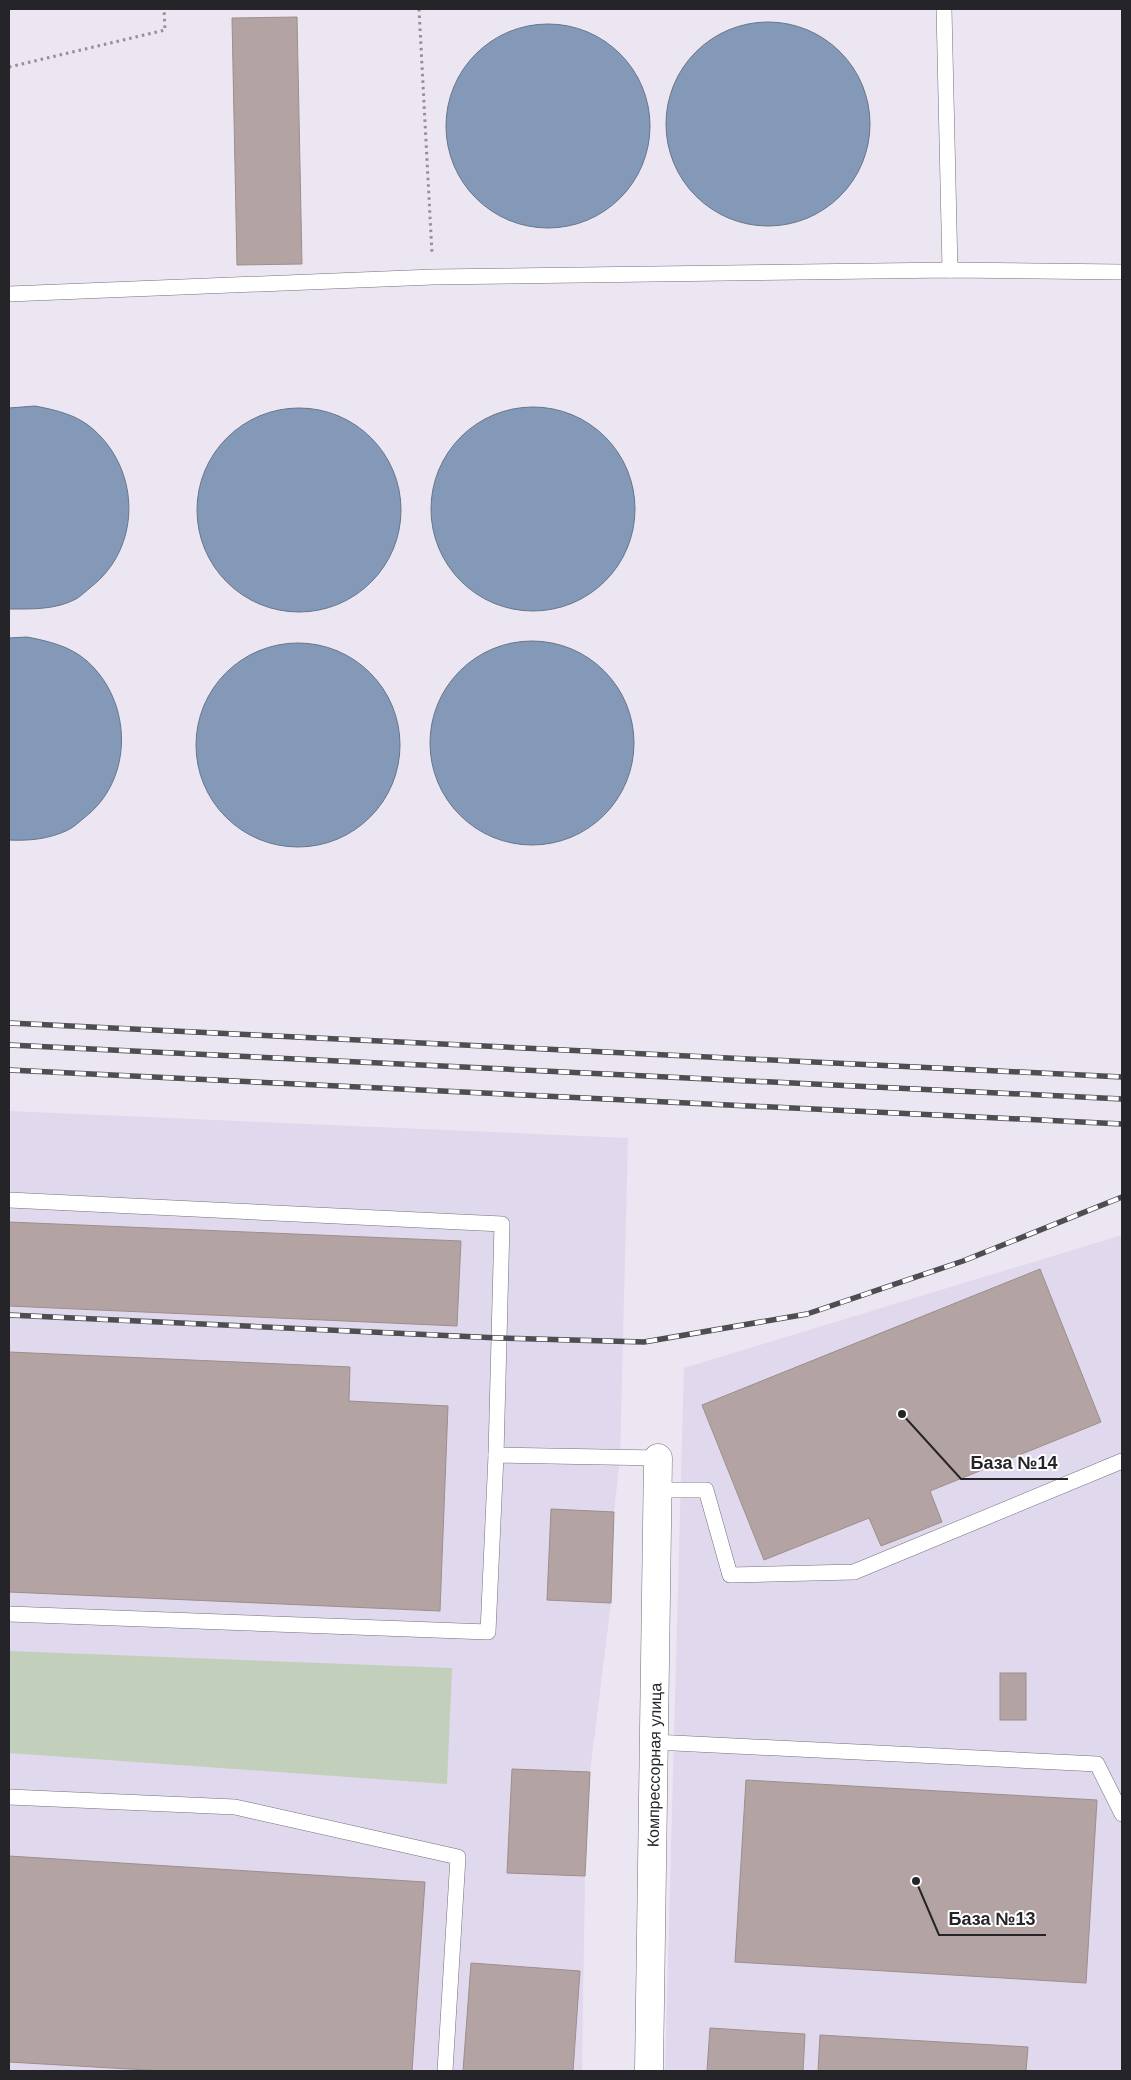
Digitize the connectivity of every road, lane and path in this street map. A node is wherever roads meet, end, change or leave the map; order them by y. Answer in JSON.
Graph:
{"nodes":[{"id":1,"x":164,"y":9,"type":"edge"},
{"id":2,"x":419,"y":9,"type":"edge"},
{"id":3,"x":944,"y":9,"type":"edge"},
{"id":4,"x":9,"y":67,"type":"edge"},
{"id":5,"x":950,"y":270,"type":"junction"},
{"id":6,"x":1122,"y":272,"type":"edge"},
{"id":7,"x":433,"y":277,"type":"junction"},
{"id":8,"x":9,"y":294,"type":"edge"},
{"id":9,"x":9,"y":1200,"type":"edge"},
{"id":10,"x":496,"y":1455,"type":"junction"},
{"id":11,"x":658,"y":1458,"type":"joint"},
{"id":12,"x":1122,"y":1461,"type":"edge"},
{"id":13,"x":657,"y":1490,"type":"junction"},
{"id":14,"x":9,"y":1614,"type":"edge"},
{"id":15,"x":654,"y":1742,"type":"junction"},
{"id":16,"x":9,"y":1796,"type":"edge"},
{"id":17,"x":1122,"y":1814,"type":"edge"},
{"id":18,"x":444,"y":2071,"type":"edge"},
{"id":19,"x":649,"y":2071,"type":"edge"}],
"edges":[{"from":1,"to":4,"type":"path"},
{"from":2,"to":7,"type":"path"},
{"from":3,"to":5,"type":"lane"},
{"from":5,"to":6,"type":"lane"},
{"from":5,"to":7,"type":"lane"},
{"from":7,"to":8,"type":"lane"},
{"from":9,"to":10,"type":"lane"},
{"from":10,"to":11,"type":"lane"},
{"from":10,"to":14,"type":"lane"},
{"from":11,"to":13,"type":"street","name":"Компрессорная улица"},
{"from":12,"to":13,"type":"lane"},
{"from":13,"to":15,"type":"street","name":"Компрессорная улица"},
{"from":15,"to":17,"type":"lane"},
{"from":15,"to":19,"type":"street","name":"Компрессорная улица"},
{"from":16,"to":18,"type":"lane"}]}
